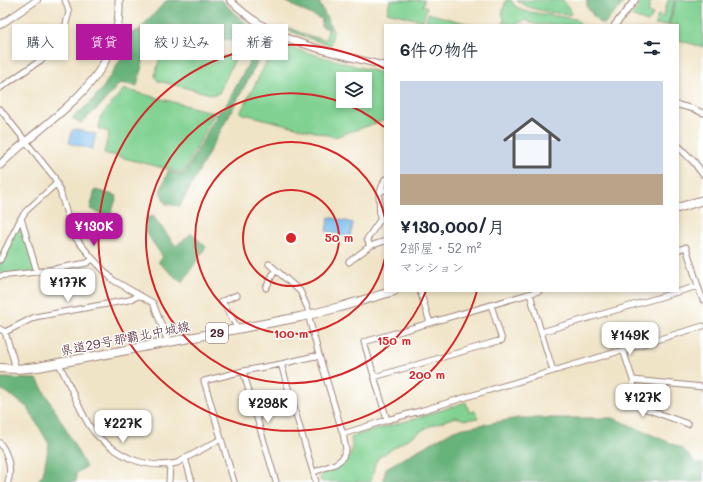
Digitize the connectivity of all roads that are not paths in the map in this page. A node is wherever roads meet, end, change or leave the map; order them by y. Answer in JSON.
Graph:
{"nodes":[{"id":1,"x":37,"y":0,"type":"edge"},
{"id":2,"x":65,"y":0,"type":"edge"},
{"id":3,"x":119,"y":0,"type":"edge"},
{"id":4,"x":230,"y":0,"type":"edge"},
{"id":5,"x":636,"y":0,"type":"edge"},
{"id":6,"x":616,"y":24,"type":"edge"},
{"id":7,"x":0,"y":25,"type":"edge"},
{"id":8,"x":384,"y":66,"type":"edge"},
{"id":9,"x":0,"y":88,"type":"edge"},
{"id":10,"x":679,"y":105,"type":"edge"},
{"id":11,"x":0,"y":109,"type":"edge"},
{"id":12,"x":703,"y":113,"type":"edge"},
{"id":13,"x":26,"y":141,"type":"junction"},
{"id":14,"x":679,"y":148,"type":"edge"},
{"id":15,"x":0,"y":165,"type":"edge"},
{"id":16,"x":703,"y":174,"type":"edge"},
{"id":17,"x":57,"y":183,"type":"junction"},
{"id":18,"x":383,"y":191,"type":"edge"},
{"id":19,"x":703,"y":200,"type":"edge"},
{"id":20,"x":679,"y":208,"type":"edge"},
{"id":21,"x":21,"y":218,"type":"junction"},
{"id":22,"x":384,"y":242,"type":"edge"},
{"id":23,"x":370,"y":246,"type":"junction"},
{"id":24,"x":679,"y":250,"type":"edge"},
{"id":25,"x":93,"y":259,"type":"junction"},
{"id":26,"x":0,"y":260,"type":"edge"},
{"id":27,"x":349,"y":262,"type":"dead end"},
{"id":28,"x":269,"y":264,"type":"dead end"},
{"id":29,"x":275,"y":270,"type":"junction"},
{"id":30,"x":37,"y":272,"type":"junction"},
{"id":31,"x":0,"y":276,"type":"edge"},
{"id":32,"x":698,"y":286,"type":"junction"},
{"id":33,"x":266,"y":288,"type":"dead end"},
{"id":34,"x":391,"y":292,"type":"edge"},
{"id":35,"x":420,"y":292,"type":"edge"},
{"id":36,"x":535,"y":292,"type":"edge"},
{"id":37,"x":678,"y":292,"type":"edge"},
{"id":38,"x":679,"y":292,"type":"edge"},
{"id":39,"x":530,"y":294,"type":"junction"},
{"id":40,"x":237,"y":295,"type":"dead end"},
{"id":41,"x":140,"y":296,"type":"junction"},
{"id":42,"x":703,"y":300,"type":"edge"},
{"id":43,"x":491,"y":305,"type":"junction"},
{"id":44,"x":309,"y":315,"type":"junction"},
{"id":45,"x":430,"y":323,"type":"junction"},
{"id":46,"x":703,"y":326,"type":"edge"},
{"id":47,"x":0,"y":329,"type":"edge"},
{"id":48,"x":238,"y":329,"type":"junction"},
{"id":49,"x":5,"y":332,"type":"junction"},
{"id":50,"x":541,"y":332,"type":"junction"},
{"id":51,"x":168,"y":342,"type":"junction"},
{"id":52,"x":623,"y":350,"type":"junction"},
{"id":53,"x":319,"y":355,"type":"junction"},
{"id":54,"x":59,"y":364,"type":"junction"},
{"id":55,"x":281,"y":364,"type":"junction"},
{"id":56,"x":0,"y":368,"type":"edge"},
{"id":57,"x":16,"y":369,"type":"junction"},
{"id":58,"x":243,"y":371,"type":"junction"},
{"id":59,"x":553,"y":371,"type":"junction"},
{"id":60,"x":374,"y":377,"type":"junction"},
{"id":61,"x":633,"y":380,"type":"junction"},
{"id":62,"x":703,"y":387,"type":"edge"},
{"id":63,"x":387,"y":420,"type":"junction"},
{"id":64,"x":688,"y":424,"type":"dead end"},
{"id":65,"x":343,"y":434,"type":"junction"},
{"id":66,"x":221,"y":439,"type":"junction"},
{"id":67,"x":0,"y":443,"type":"edge"},
{"id":68,"x":185,"y":458,"type":"junction"},
{"id":69,"x":170,"y":465,"type":"junction"},
{"id":70,"x":314,"y":472,"type":"junction"},
{"id":71,"x":8,"y":482,"type":"edge"},
{"id":72,"x":169,"y":482,"type":"edge"},
{"id":73,"x":192,"y":482,"type":"edge"},
{"id":74,"x":234,"y":482,"type":"edge"},
{"id":75,"x":276,"y":482,"type":"edge"},
{"id":76,"x":316,"y":482,"type":"edge"}],
"edges":[{"from":1,"to":7,"type":"street"},
{"from":2,"to":9,"type":"street"},
{"from":3,"to":13,"type":"main road"},
{"from":4,"to":8,"type":"street"},
{"from":5,"to":6,"type":"street"},
{"from":10,"to":12,"type":"street"},
{"from":11,"to":13,"type":"street"},
{"from":13,"to":15,"type":"main road"},
{"from":13,"to":17,"type":"street"},
{"from":14,"to":16,"type":"street"},
{"from":17,"to":21,"type":"street"},
{"from":17,"to":25,"type":"street"},
{"from":18,"to":23,"type":"street"},
{"from":19,"to":20,"type":"main road"},
{"from":21,"to":26,"type":"street"},
{"from":21,"to":30,"type":"street"},
{"from":22,"to":23,"type":"street"},
{"from":23,"to":27,"type":"street"},
{"from":24,"to":32,"type":"street"},
{"from":25,"to":30,"type":"street"},
{"from":25,"to":41,"type":"street"},
{"from":28,"to":29,"type":"street"},
{"from":29,"to":33,"type":"street"},
{"from":29,"to":44,"type":"street"},
{"from":30,"to":31,"type":"street"},
{"from":32,"to":38,"type":"street"},
{"from":32,"to":42,"type":"street"},
{"from":34,"to":44,"type":"main road","name":"県道29号那覇北中城線","number":"29"},
{"from":35,"to":45,"type":"street"},
{"from":36,"to":39,"type":"street"},
{"from":37,"to":50,"type":"street"},
{"from":39,"to":43,"type":"street"},
{"from":39,"to":50,"type":"street"},
{"from":40,"to":48,"type":"street"},
{"from":41,"to":49,"type":"street"},
{"from":41,"to":51,"type":"street"},
{"from":43,"to":45,"type":"street"},
{"from":43,"to":60,"type":"street"},
{"from":44,"to":48,"type":"main road","name":"県道29号那覇北中城線","number":"29"},
{"from":44,"to":53,"type":"street"},
{"from":45,"to":60,"type":"street"},
{"from":46,"to":52,"type":"street"},
{"from":47,"to":49,"type":"street"},
{"from":48,"to":51,"type":"main road","name":"県道29号那覇北中城線","number":"29"},
{"from":49,"to":57,"type":"street"},
{"from":50,"to":59,"type":"street"},
{"from":51,"to":54,"type":"main road","name":"県道29号那覇北中城線","number":"29"},
{"from":52,"to":59,"type":"street"},
{"from":52,"to":61,"type":"street"},
{"from":53,"to":55,"type":"street"},
{"from":53,"to":65,"type":"street"},
{"from":54,"to":57,"type":"main road","name":"県道29号那覇北中城線","number":"29"},
{"from":54,"to":69,"type":"street"},
{"from":55,"to":58,"type":"street"},
{"from":55,"to":70,"type":"street"},
{"from":56,"to":57,"type":"main road","name":"県道29号那覇北中城線","number":"29"},
{"from":58,"to":66,"type":"street"},
{"from":58,"to":75,"type":"street"},
{"from":59,"to":63,"type":"street"},
{"from":60,"to":63,"type":"street"},
{"from":61,"to":62,"type":"street"},
{"from":61,"to":64,"type":"street"},
{"from":63,"to":65,"type":"street"},
{"from":65,"to":70,"type":"street"},
{"from":66,"to":68,"type":"street"},
{"from":66,"to":74,"type":"street"},
{"from":67,"to":71,"type":"street"},
{"from":68,"to":69,"type":"street"},
{"from":68,"to":73,"type":"street"},
{"from":69,"to":72,"type":"street"},
{"from":70,"to":76,"type":"street"}]}
